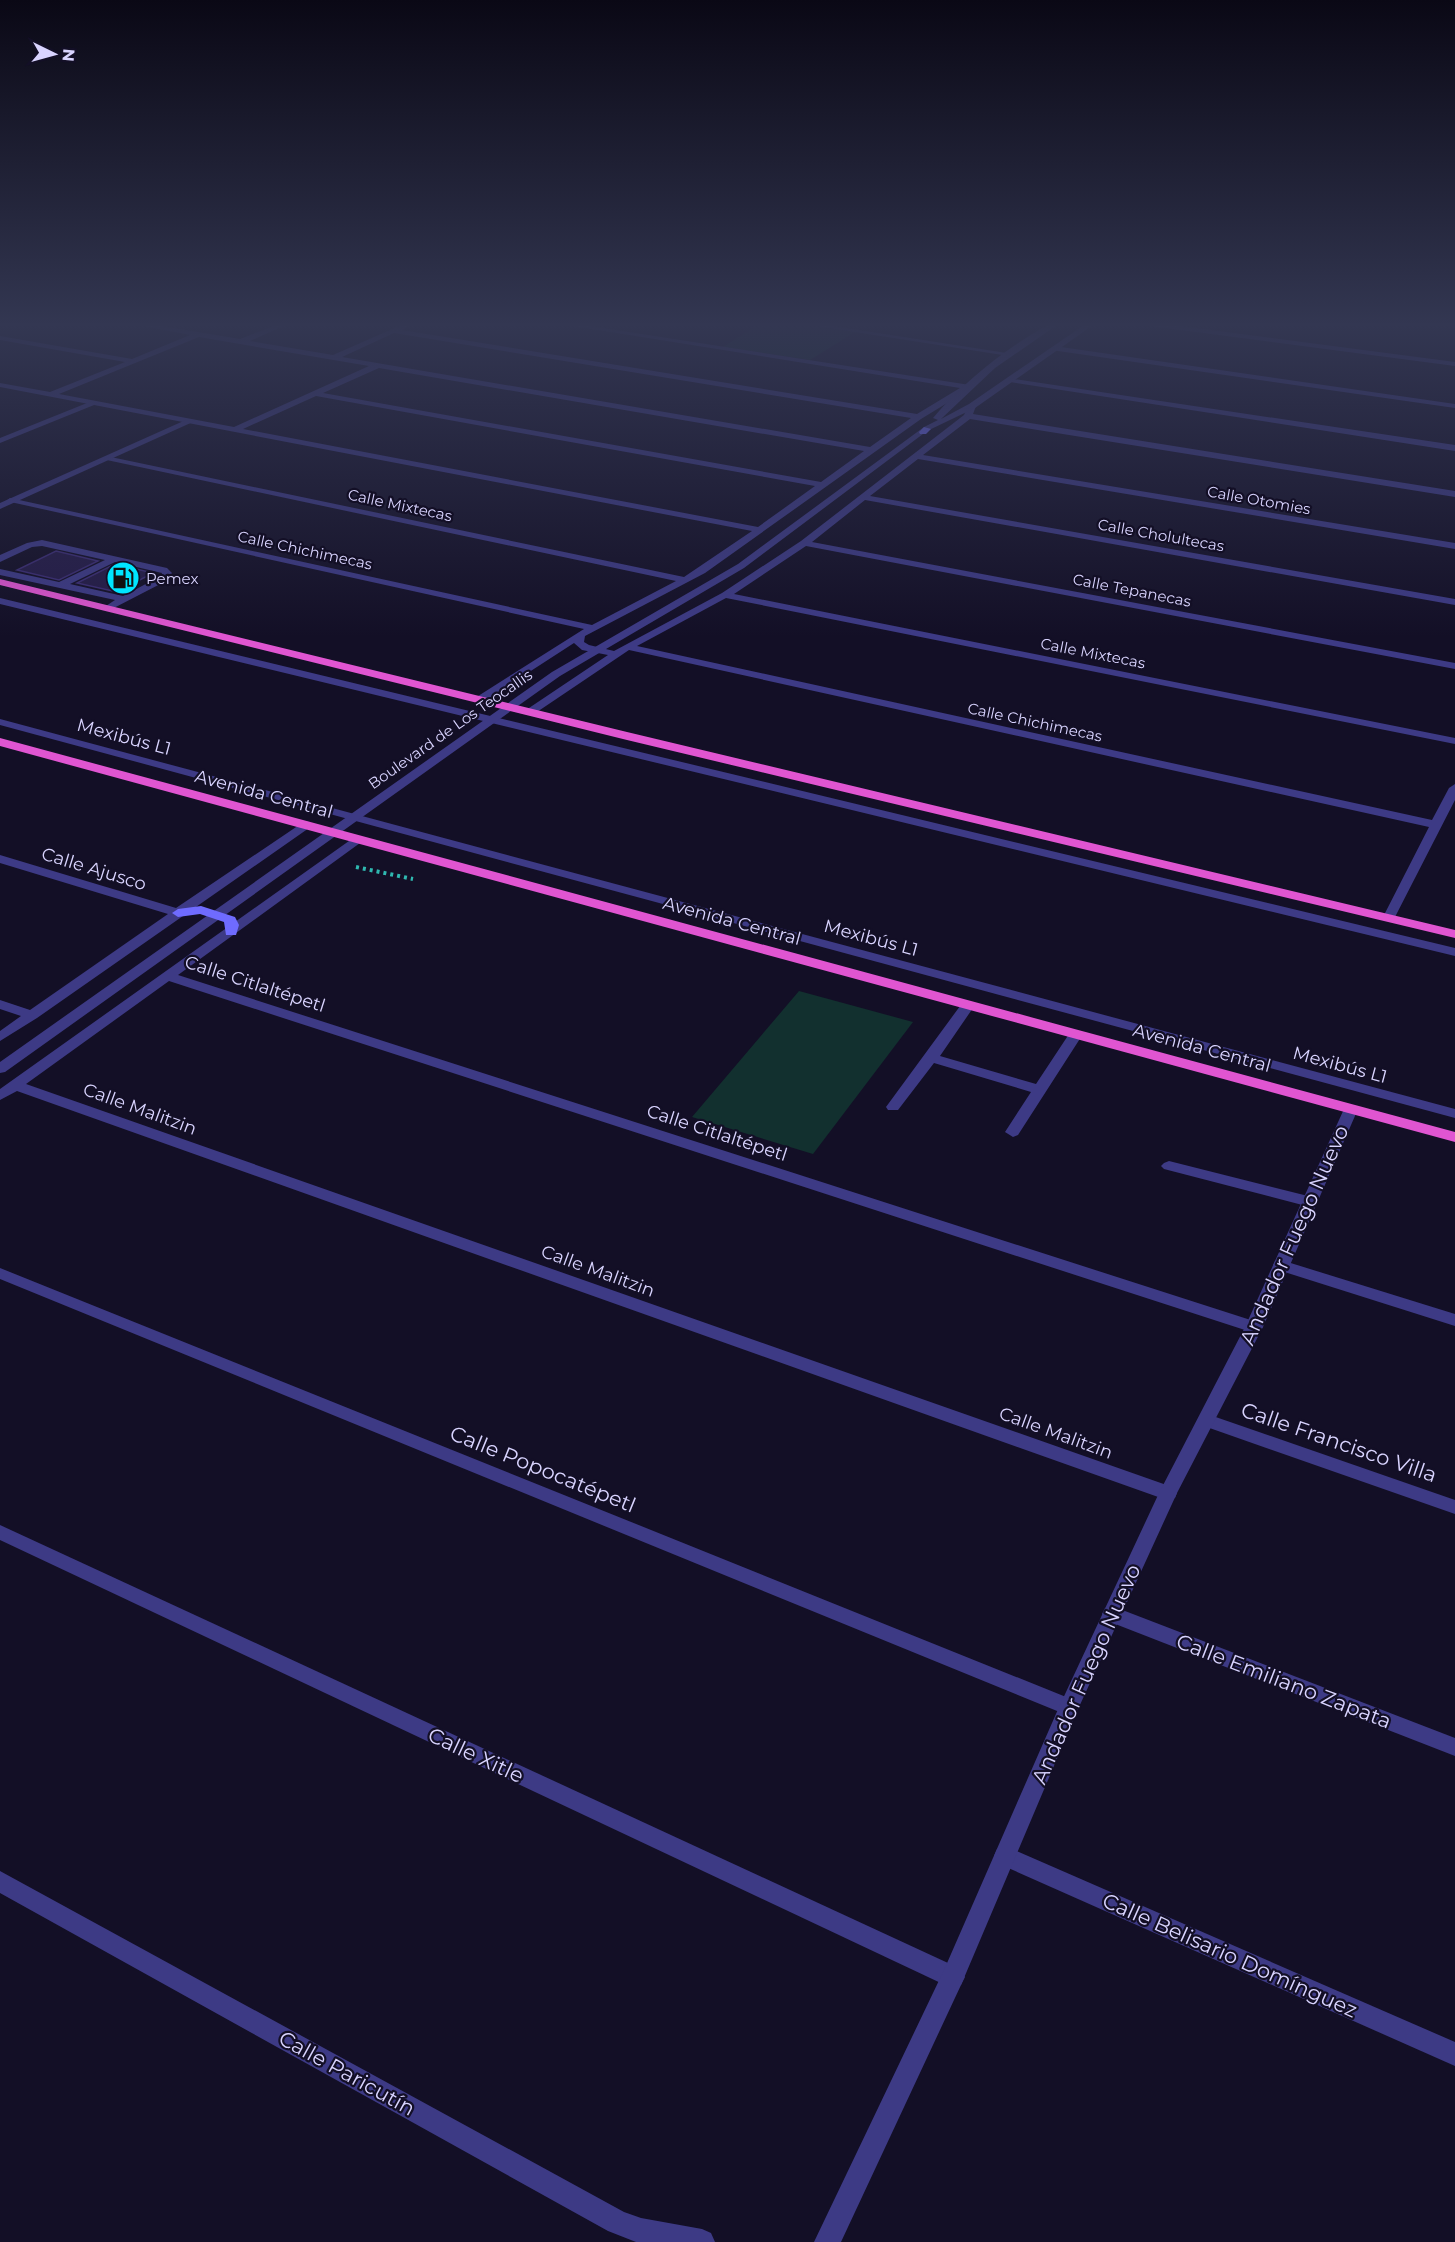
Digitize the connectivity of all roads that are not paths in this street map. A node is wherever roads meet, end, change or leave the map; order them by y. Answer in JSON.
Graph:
{"nodes":[{"id":1,"x":32,"y":428,"type":"edge"},
{"id":2,"x":176,"y":428,"type":"edge"},
{"id":3,"x":228,"y":428,"type":"edge"},
{"id":4,"x":239,"y":428,"type":"edge"},
{"id":5,"x":506,"y":428,"type":"edge"},
{"id":6,"x":742,"y":428,"type":"edge"},
{"id":7,"x":903,"y":428,"type":"edge"},
{"id":8,"x":927,"y":428,"type":"edge"},
{"id":9,"x":931,"y":428,"type":"edge"},
{"id":10,"x":950,"y":428,"type":"edge"},
{"id":11,"x":1067,"y":428,"type":"edge"},
{"id":12,"x":1322,"y":428,"type":"edge"},
{"id":13,"x":236,"y":429,"type":"junction"},
{"id":14,"x":925,"y":430,"type":"junction"},
{"id":15,"x":1,"y":440,"type":"edge"},
{"id":16,"x":1455,"y":448,"type":"edge"},
{"id":17,"x":872,"y":450,"type":"junction"},
{"id":18,"x":916,"y":456,"type":"junction"},
{"id":19,"x":106,"y":459,"type":"junction"},
{"id":20,"x":823,"y":485,"type":"junction"},
{"id":21,"x":1455,"y":494,"type":"edge"},
{"id":22,"x":862,"y":497,"type":"junction"},
{"id":23,"x":10,"y":501,"type":"junction"},
{"id":24,"x":0,"y":506,"type":"edge"},
{"id":25,"x":762,"y":530,"type":"junction"},
{"id":26,"x":804,"y":543,"type":"junction"},
{"id":27,"x":1455,"y":546,"type":"edge"},
{"id":28,"x":116,"y":558,"type":"junction"},
{"id":29,"x":0,"y":559,"type":"edge"},
{"id":30,"x":0,"y":572,"type":"edge"},
{"id":31,"x":687,"y":580,"type":"junction"},
{"id":32,"x":0,"y":582,"type":"edge"},
{"id":33,"x":61,"y":585,"type":"junction"},
{"id":34,"x":45,"y":593,"type":"junction"},
{"id":35,"x":725,"y":595,"type":"junction"},
{"id":36,"x":124,"y":599,"type":"junction"},
{"id":37,"x":0,"y":601,"type":"edge"},
{"id":38,"x":1455,"y":602,"type":"edge"},
{"id":39,"x":108,"y":608,"type":"junction"},
{"id":40,"x":594,"y":628,"type":"junction"},
{"id":41,"x":580,"y":634,"type":"junction"},
{"id":42,"x":624,"y":649,"type":"junction"},
{"id":43,"x":1455,"y":666,"type":"edge"},
{"id":44,"x":479,"y":700,"type":"junction"},
{"id":45,"x":530,"y":712,"type":"junction"},
{"id":46,"x":0,"y":722,"type":"edge"},
{"id":47,"x":1455,"y":741,"type":"edge"},
{"id":48,"x":0,"y":742,"type":"edge"},
{"id":49,"x":1455,"y":788,"type":"edge"},
{"id":50,"x":305,"y":825,"type":"junction"},
{"id":51,"x":1437,"y":825,"type":"junction"},
{"id":52,"x":356,"y":840,"type":"junction"},
{"id":53,"x":0,"y":859,"type":"edge"},
{"id":54,"x":178,"y":913,"type":"junction"},
{"id":55,"x":1389,"y":918,"type":"junction"},
{"id":56,"x":231,"y":932,"type":"junction"},
{"id":57,"x":1455,"y":934,"type":"edge"},
{"id":58,"x":1455,"y":952,"type":"edge"},
{"id":59,"x":168,"y":976,"type":"junction"},
{"id":60,"x":0,"y":1004,"type":"edge"},
{"id":61,"x":968,"y":1005,"type":"junction"},
{"id":62,"x":32,"y":1015,"type":"junction"},
{"id":63,"x":1076,"y":1034,"type":"junction"},
{"id":64,"x":0,"y":1037,"type":"edge"},
{"id":65,"x":931,"y":1058,"type":"junction"},
{"id":66,"x":0,"y":1069,"type":"edge"},
{"id":67,"x":15,"y":1085,"type":"junction"},
{"id":68,"x":1041,"y":1090,"type":"junction"},
{"id":69,"x":0,"y":1096,"type":"edge"},
{"id":70,"x":893,"y":1107,"type":"dead end"},
{"id":71,"x":1351,"y":1109,"type":"junction"},
{"id":72,"x":1455,"y":1114,"type":"edge"},
{"id":73,"x":1013,"y":1132,"type":"dead end"},
{"id":74,"x":1455,"y":1137,"type":"edge"},
{"id":75,"x":1169,"y":1166,"type":"dead end"},
{"id":76,"x":1310,"y":1202,"type":"junction"},
{"id":77,"x":1281,"y":1265,"type":"junction"},
{"id":78,"x":0,"y":1273,"type":"edge"},
{"id":79,"x":1455,"y":1320,"type":"edge"},
{"id":80,"x":1254,"y":1327,"type":"junction"},
{"id":81,"x":1208,"y":1420,"type":"junction"},
{"id":82,"x":1168,"y":1494,"type":"junction"},
{"id":83,"x":1455,"y":1507,"type":"edge"},
{"id":84,"x":0,"y":1532,"type":"edge"},
{"id":85,"x":1112,"y":1614,"type":"junction"},
{"id":86,"x":1069,"y":1707,"type":"junction"},
{"id":87,"x":1455,"y":1747,"type":"edge"},
{"id":88,"x":1005,"y":1856,"type":"junction"},
{"id":89,"x":0,"y":1881,"type":"edge"},
{"id":90,"x":952,"y":1977,"type":"junction"},
{"id":91,"x":1455,"y":2054,"type":"edge"},
{"id":92,"x":702,"y":2242,"type":"edge"},
{"id":93,"x":827,"y":2242,"type":"edge"}],
"edges":[{"from":1,"to":15,"type":"street"},
{"from":2,"to":19,"type":"street"},
{"from":3,"to":13,"type":"street"},
{"from":4,"to":13,"type":"street"},
{"from":5,"to":20,"type":"street"},
{"from":6,"to":17,"type":"street"},
{"from":7,"to":17,"type":"street","name":"Boulevard de Los Teocallis"},
{"from":8,"to":14,"type":"street","name":"Boulevard de Los Teocallis"},
{"from":9,"to":14,"type":"street","name":"Boulevard de Los Teocallis"},
{"from":10,"to":18,"type":"street","name":"Boulevard de Los Teocallis"},
{"from":11,"to":21,"type":"street"},
{"from":12,"to":16,"type":"street"},
{"from":13,"to":25,"type":"street"},
{"from":14,"to":66,"type":"street","name":"Boulevard de Los Teocallis"},
{"from":17,"to":20,"type":"street","name":"Boulevard de Los Teocallis"},
{"from":18,"to":22,"type":"street","name":"Boulevard de Los Teocallis"},
{"from":18,"to":27,"type":"street","name":"Calle Otomies"},
{"from":19,"to":23,"type":"street"},
{"from":19,"to":31,"type":"street","name":"Calle Mixtecas"},
{"from":20,"to":25,"type":"street","name":"Boulevard de Los Teocallis"},
{"from":22,"to":26,"type":"street","name":"Boulevard de Los Teocallis"},
{"from":22,"to":38,"type":"street","name":"Calle Cholultecas"},
{"from":23,"to":24,"type":"street"},
{"from":23,"to":40,"type":"street","name":"Calle Chichimecas"},
{"from":25,"to":31,"type":"street","name":"Boulevard de Los Teocallis"},
{"from":26,"to":35,"type":"street","name":"Boulevard de Los Teocallis"},
{"from":26,"to":43,"type":"street","name":"Calle Tepanecas"},
{"from":28,"to":29,"type":"street"},
{"from":28,"to":33,"type":"street"},
{"from":28,"to":36,"type":"street"},
{"from":30,"to":33,"type":"street"},
{"from":31,"to":40,"type":"street","name":"Boulevard de Los Teocallis"},
{"from":32,"to":34,"type":"highway"},
{"from":33,"to":34,"type":"street"},
{"from":33,"to":36,"type":"street"},
{"from":34,"to":39,"type":"highway"},
{"from":35,"to":42,"type":"street","name":"Boulevard de Los Teocallis"},
{"from":35,"to":47,"type":"street","name":"Calle Mixtecas"},
{"from":36,"to":39,"type":"street"},
{"from":37,"to":58,"type":"street"},
{"from":39,"to":44,"type":"highway"},
{"from":40,"to":41,"type":"street","name":"Boulevard de Los Teocallis"},
{"from":41,"to":42,"type":"street"},
{"from":41,"to":44,"type":"street","name":"Boulevard de Los Teocallis"},
{"from":42,"to":45,"type":"street","name":"Boulevard de Los Teocallis"},
{"from":42,"to":51,"type":"street","name":"Calle Chichimecas"},
{"from":44,"to":45,"type":"highway"},
{"from":45,"to":55,"type":"highway"},
{"from":46,"to":72,"type":"street","name":"Mexibús L1"},
{"from":48,"to":50,"type":"highway","name":"Avenida Central"},
{"from":49,"to":51,"type":"street"},
{"from":50,"to":52,"type":"highway","name":"Avenida Central"},
{"from":50,"to":54,"type":"street"},
{"from":51,"to":55,"type":"street"},
{"from":52,"to":56,"type":"street"},
{"from":52,"to":61,"type":"highway","name":"Avenida Central"},
{"from":53,"to":54,"type":"street","name":"Calle Ajusco"},
{"from":54,"to":56,"type":"main road"},
{"from":54,"to":62,"type":"street"},
{"from":55,"to":57,"type":"highway"},
{"from":56,"to":59,"type":"street"},
{"from":59,"to":67,"type":"street"},
{"from":59,"to":80,"type":"street","name":"Calle Citlaltépetl"},
{"from":60,"to":62,"type":"street"},
{"from":61,"to":63,"type":"highway","name":"Avenida Central"},
{"from":61,"to":65,"type":"street"},
{"from":62,"to":64,"type":"street"},
{"from":63,"to":68,"type":"street"},
{"from":63,"to":71,"type":"highway","name":"Avenida Central"},
{"from":65,"to":68,"type":"street"},
{"from":65,"to":70,"type":"street"},
{"from":67,"to":69,"type":"street"},
{"from":67,"to":82,"type":"street","name":"Calle Malitzin"},
{"from":68,"to":73,"type":"street"},
{"from":71,"to":74,"type":"highway","name":"Avenida Central"},
{"from":71,"to":76,"type":"street","name":"Andador Fuego Nuevo"},
{"from":75,"to":76,"type":"street"},
{"from":76,"to":77,"type":"street","name":"Andador Fuego Nuevo"},
{"from":77,"to":79,"type":"street"},
{"from":77,"to":80,"type":"street","name":"Andador Fuego Nuevo"},
{"from":78,"to":86,"type":"street","name":"Calle Popocatépetl"},
{"from":80,"to":81,"type":"street","name":"Andador Fuego Nuevo"},
{"from":81,"to":82,"type":"street","name":"Andador Fuego Nuevo"},
{"from":81,"to":83,"type":"street","name":"Calle Francisco Villa"},
{"from":82,"to":85,"type":"street","name":"Andador Fuego Nuevo"},
{"from":84,"to":90,"type":"street","name":"Calle Xitle"},
{"from":85,"to":86,"type":"street","name":"Andador Fuego Nuevo"},
{"from":85,"to":87,"type":"street","name":"Calle Emiliano Zapata"},
{"from":86,"to":88,"type":"street","name":"Andador Fuego Nuevo"},
{"from":88,"to":90,"type":"street","name":"Andador Fuego Nuevo"},
{"from":88,"to":91,"type":"street","name":"Calle Belisario Domínguez"},
{"from":89,"to":92,"type":"street","name":"Calle Paricutín"},
{"from":90,"to":93,"type":"street","name":"Andador Fuego Nuevo"}]}
